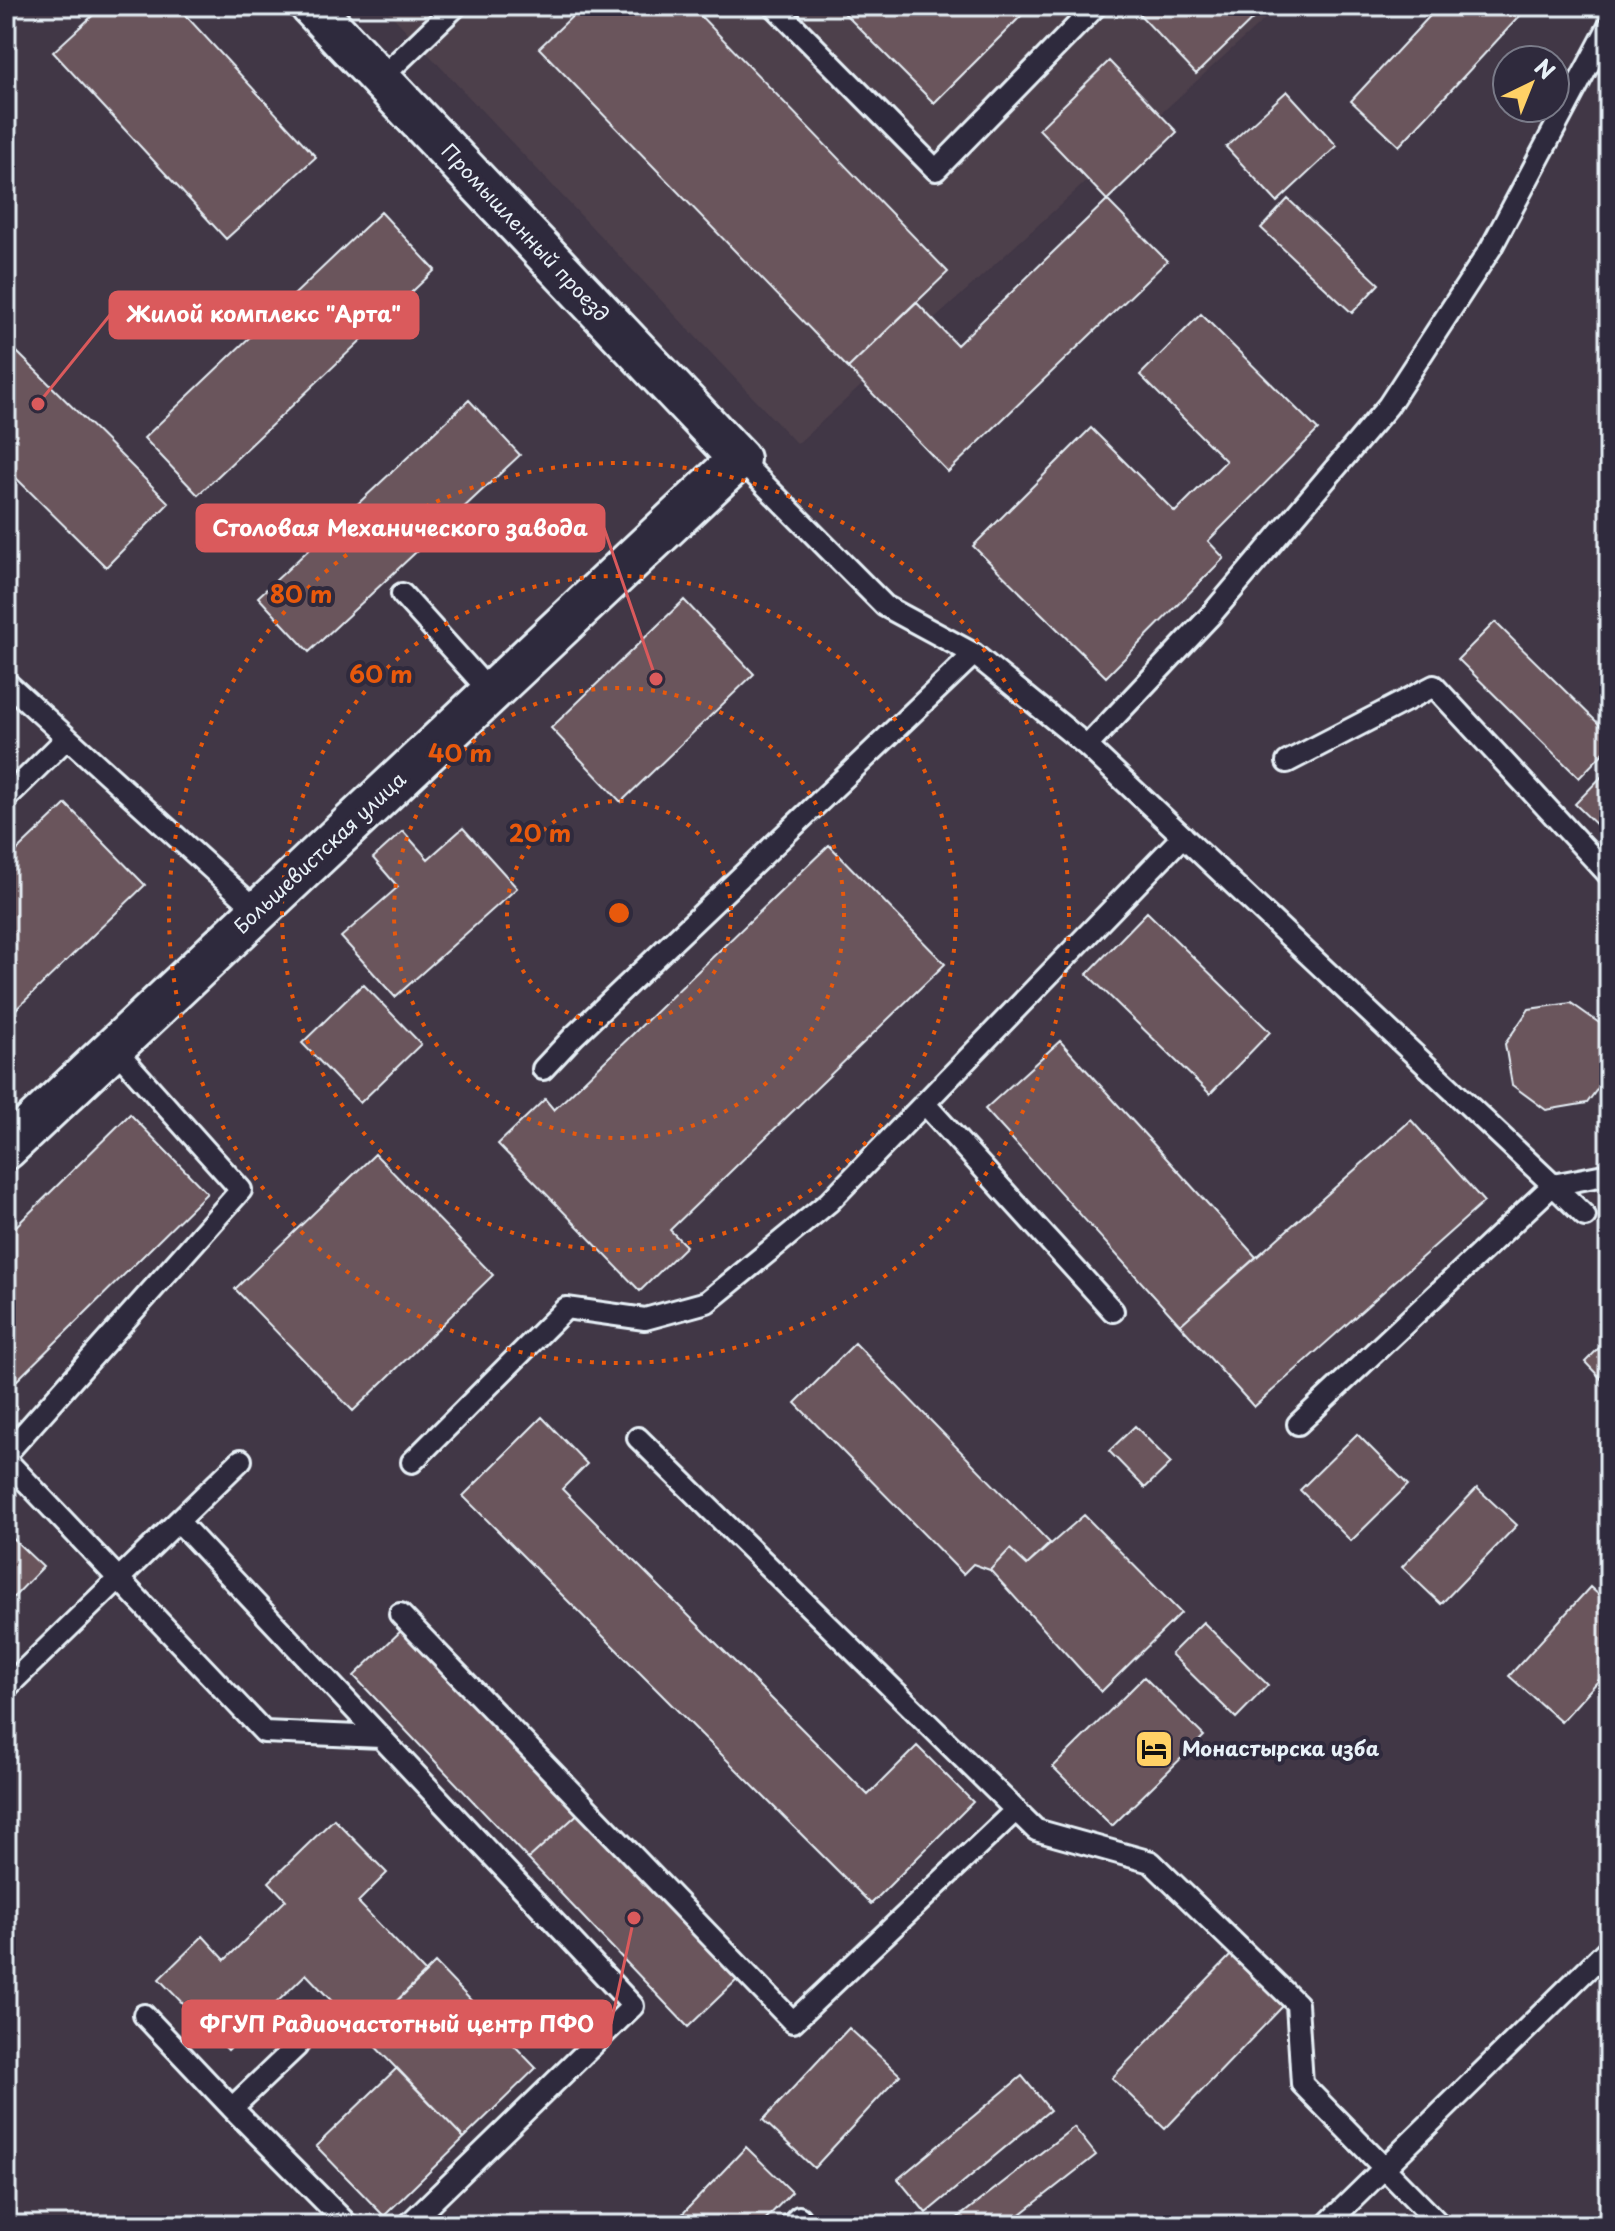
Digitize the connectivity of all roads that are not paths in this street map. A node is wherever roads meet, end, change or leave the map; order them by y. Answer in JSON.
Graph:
{"nodes":[{"id":1,"x":311,"y":6,"type":"edge"},
{"id":2,"x":456,"y":6,"type":"edge"},
{"id":3,"x":774,"y":6,"type":"edge"},
{"id":4,"x":1096,"y":6,"type":"edge"},
{"id":5,"x":1609,"y":26,"type":"edge"},
{"id":6,"x":380,"y":79,"type":"junction"},
{"id":7,"x":739,"y":459,"type":"junction"},
{"id":8,"x":402,"y":594,"type":"dead end"},
{"id":9,"x":974,"y":654,"type":"junction"},
{"id":10,"x":6,"y":682,"type":"edge"},
{"id":11,"x":491,"y":693,"type":"junction"},
{"id":12,"x":67,"y":738,"type":"junction"},
{"id":13,"x":1087,"y":746,"type":"junction"},
{"id":14,"x":1287,"y":762,"type":"dead end"},
{"id":15,"x":6,"y":798,"type":"edge"},
{"id":16,"x":1183,"y":836,"type":"junction"},
{"id":17,"x":1609,"y":875,"type":"edge"},
{"id":18,"x":258,"y":911,"type":"junction"},
{"id":19,"x":114,"y":1048,"type":"junction"},
{"id":20,"x":543,"y":1069,"type":"dead end"},
{"id":21,"x":924,"y":1103,"type":"junction"},
{"id":22,"x":6,"y":1149,"type":"edge"},
{"id":23,"x":1609,"y":1174,"type":"edge"},
{"id":24,"x":1553,"y":1185,"type":"junction"},
{"id":25,"x":1585,"y":1216,"type":"dead end"},
{"id":26,"x":1113,"y":1311,"type":"dead end"},
{"id":27,"x":1298,"y":1424,"type":"dead end"},
{"id":28,"x":638,"y":1438,"type":"dead end"},
{"id":29,"x":6,"y":1454,"type":"edge"},
{"id":30,"x":6,"y":1460,"type":"edge"},
{"id":31,"x":241,"y":1460,"type":"dead end"},
{"id":32,"x":412,"y":1462,"type":"dead end"},
{"id":33,"x":178,"y":1521,"type":"junction"},
{"id":34,"x":118,"y":1578,"type":"junction"},
{"id":35,"x":400,"y":1614,"type":"dead end"},
{"id":36,"x":6,"y":1688,"type":"edge"},
{"id":37,"x":381,"y":1737,"type":"junction"},
{"id":38,"x":1016,"y":1810,"type":"junction"},
{"id":39,"x":1609,"y":1948,"type":"edge"},
{"id":40,"x":144,"y":2015,"type":"dead end"},
{"id":41,"x":297,"y":2046,"type":"dead end"},
{"id":42,"x":232,"y":2108,"type":"junction"},
{"id":43,"x":1384,"y":2169,"type":"junction"},
{"id":44,"x":348,"y":2225,"type":"edge"},
{"id":45,"x":408,"y":2225,"type":"edge"},
{"id":46,"x":1326,"y":2225,"type":"edge"},
{"id":47,"x":1440,"y":2225,"type":"edge"}],
"edges":[{"from":1,"to":6,"type":"street","name":"Промышленный проезд"},
{"from":2,"to":6,"type":"lane"},
{"from":3,"to":4,"type":"lane"},
{"from":5,"to":13,"type":"lane"},
{"from":6,"to":7,"type":"street","name":"Промышленный проезд"},
{"from":7,"to":9,"type":"lane"},
{"from":7,"to":11,"type":"street","name":"Большевистская улица"},
{"from":8,"to":11,"type":"lane"},
{"from":9,"to":13,"type":"lane"},
{"from":9,"to":20,"type":"lane"},
{"from":10,"to":12,"type":"lane"},
{"from":11,"to":18,"type":"street","name":"Большевистская улица"},
{"from":12,"to":15,"type":"lane"},
{"from":12,"to":18,"type":"lane"},
{"from":13,"to":16,"type":"lane"},
{"from":14,"to":17,"type":"lane"},
{"from":16,"to":21,"type":"lane"},
{"from":16,"to":24,"type":"lane"},
{"from":18,"to":19,"type":"street","name":"Большевистская улица"},
{"from":19,"to":22,"type":"street","name":"Большевистская улица"},
{"from":19,"to":29,"type":"lane"},
{"from":21,"to":26,"type":"lane"},
{"from":21,"to":32,"type":"lane"},
{"from":23,"to":24,"type":"lane"},
{"from":24,"to":25,"type":"lane"},
{"from":24,"to":27,"type":"lane"},
{"from":28,"to":38,"type":"lane"},
{"from":30,"to":34,"type":"lane"},
{"from":31,"to":33,"type":"lane"},
{"from":33,"to":34,"type":"lane"},
{"from":33,"to":37,"type":"lane"},
{"from":34,"to":36,"type":"lane"},
{"from":34,"to":37,"type":"lane"},
{"from":35,"to":38,"type":"lane"},
{"from":37,"to":45,"type":"lane"},
{"from":38,"to":43,"type":"lane"},
{"from":39,"to":43,"type":"lane"},
{"from":40,"to":42,"type":"lane"},
{"from":41,"to":42,"type":"lane"},
{"from":42,"to":44,"type":"lane"},
{"from":43,"to":46,"type":"lane"},
{"from":43,"to":47,"type":"lane"}]}
